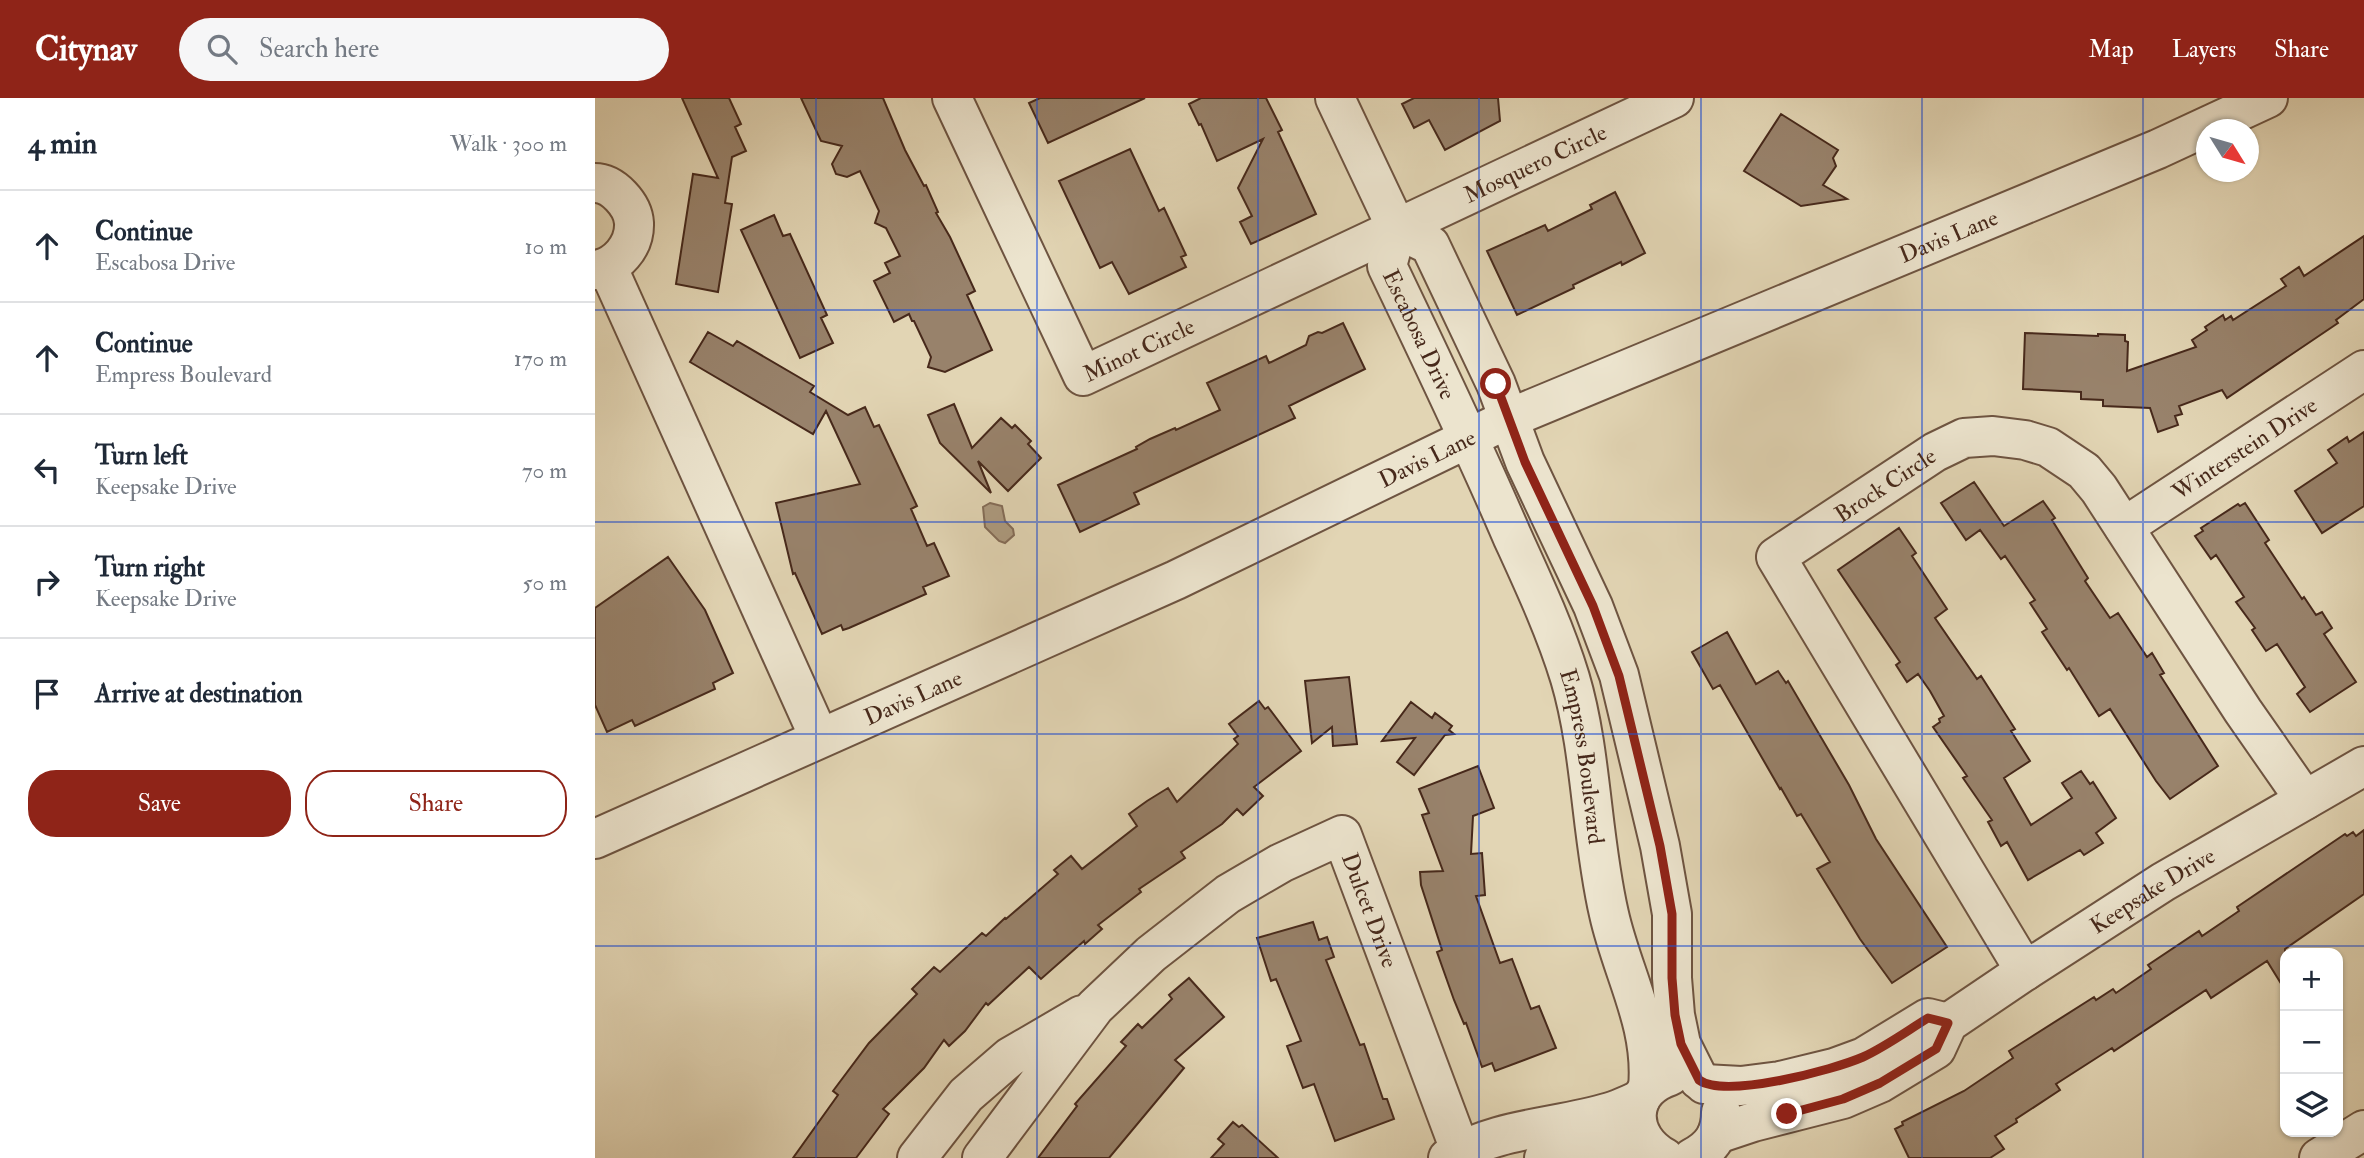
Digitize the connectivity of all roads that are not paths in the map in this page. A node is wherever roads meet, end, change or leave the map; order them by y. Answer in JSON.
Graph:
{"nodes":[{"id":1,"x":952,"y":98,"type":"edge"},
{"id":2,"x":1335,"y":98,"type":"edge"},
{"id":3,"x":1674,"y":98,"type":"edge"},
{"id":4,"x":2268,"y":98,"type":"edge"},
{"id":5,"x":595,"y":183,"type":"edge"},
{"id":6,"x":1397,"y":229,"type":"junction"},
{"id":7,"x":601,"y":269,"type":"edge"},
{"id":8,"x":2364,"y":370,"type":"edge"},
{"id":9,"x":1510,"y":418,"type":"junction"},
{"id":10,"x":1468,"y":437,"type":"junction"},
{"id":11,"x":2124,"y":527,"type":"junction"},
{"id":12,"x":819,"y":737,"type":"junction"},
{"id":13,"x":2364,"y":766,"type":"edge"},
{"id":14,"x":2305,"y":800,"type":"junction"},
{"id":15,"x":595,"y":839,"type":"edge"},
{"id":16,"x":2025,"y":971,"type":"junction"},
{"id":17,"x":1095,"y":1007,"type":"junction"},
{"id":18,"x":1948,"y":1023,"type":"junction"},
{"id":19,"x":1702,"y":1082,"type":"junction"},
{"id":20,"x":1644,"y":1094,"type":"junction"},
{"id":21,"x":2364,"y":1130,"type":"edge"},
{"id":22,"x":1684,"y":1152,"type":"edge"},
{"id":23,"x":1454,"y":1154,"type":"edge"},
{"id":24,"x":917,"y":1158,"type":"edge"},
{"id":25,"x":982,"y":1158,"type":"edge"},
{"id":26,"x":1544,"y":1158,"type":"edge"},
{"id":27,"x":2319,"y":1158,"type":"edge"}],
"edges":[{"from":1,"to":6,"type":"street","name":"Minot Circle"},
{"from":2,"to":6,"type":"street"},
{"from":3,"to":6,"type":"street","name":"Mosquero Circle"},
{"from":4,"to":9,"type":"street","name":"Davis Lane"},
{"from":5,"to":7,"type":"street"},
{"from":6,"to":9,"type":"street","name":"Escabosa Drive"},
{"from":6,"to":10,"type":"street","name":"Escabosa Drive"},
{"from":7,"to":12,"type":"street"},
{"from":8,"to":11,"type":"street","name":"Winterstein Drive"},
{"from":9,"to":10,"type":"street","name":"Davis Lane"},
{"from":9,"to":19,"type":"street"},
{"from":10,"to":12,"type":"street","name":"Davis Lane"},
{"from":10,"to":20,"type":"street","name":"Empress Boulevard"},
{"from":11,"to":14,"type":"street","name":"Brock Circle"},
{"from":11,"to":16,"type":"street","name":"Brock Circle"},
{"from":12,"to":15,"type":"street","name":"Davis Lane"},
{"from":13,"to":14,"type":"street","name":"Keepsake Drive"},
{"from":14,"to":16,"type":"street","name":"Keepsake Drive"},
{"from":16,"to":18,"type":"street","name":"Keepsake Drive"},
{"from":17,"to":23,"type":"street","name":"Dulcet Drive"},
{"from":17,"to":24,"type":"street","name":"Dulcet Drive"},
{"from":17,"to":25,"type":"street","name":"Dulcet Drive"},
{"from":18,"to":19,"type":"street","name":"Keepsake Drive"},
{"from":18,"to":22,"type":"street","name":"Keepsake Drive"},
{"from":19,"to":20,"type":"street"},
{"from":19,"to":22,"type":"street"},
{"from":20,"to":22,"type":"street"},
{"from":20,"to":23,"type":"street"},
{"from":21,"to":27,"type":"street"},
{"from":22,"to":26,"type":"street","name":"Keepsake Drive"}]}
